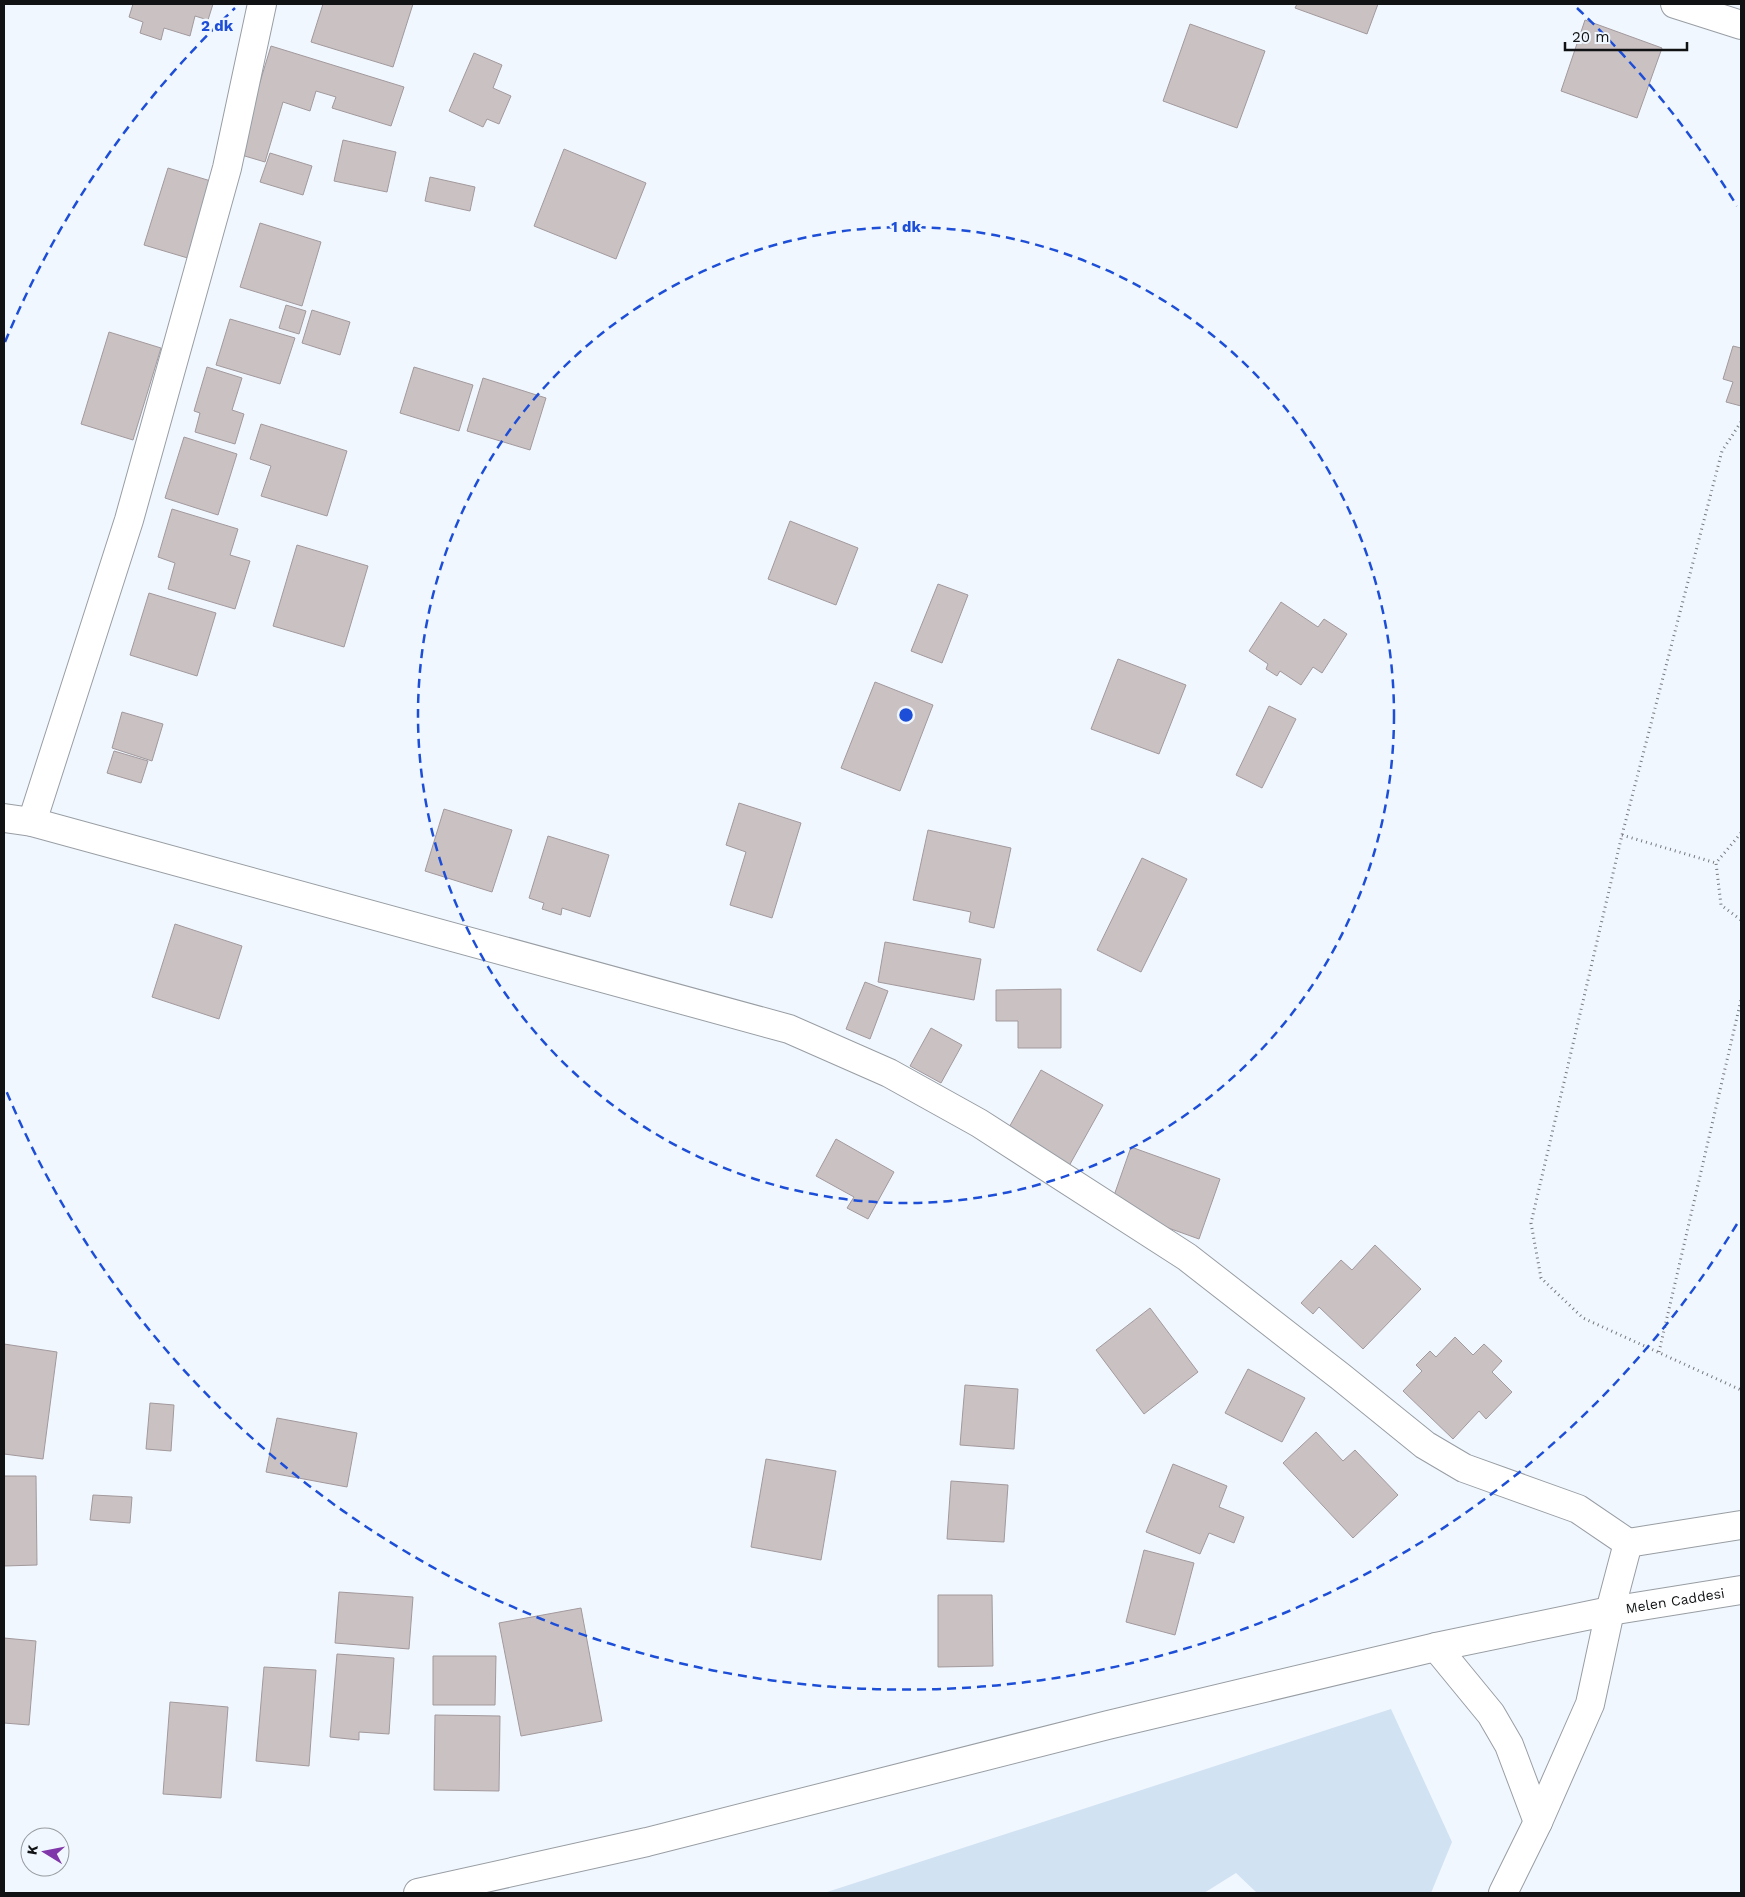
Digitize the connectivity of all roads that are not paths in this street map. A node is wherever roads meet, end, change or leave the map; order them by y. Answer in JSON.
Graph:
{"nodes":[{"id":1,"x":262,"y":4,"type":"edge"},
{"id":2,"x":1676,"y":4,"type":"edge"},
{"id":3,"x":1741,"y":25,"type":"edge"},
{"id":4,"x":4,"y":818,"type":"edge"},
{"id":5,"x":32,"y":822,"type":"junction"},
{"id":6,"x":1741,"y":1524,"type":"edge"},
{"id":7,"x":1628,"y":1543,"type":"junction"},
{"id":8,"x":1741,"y":1590,"type":"edge"},
{"id":9,"x":1610,"y":1611,"type":"junction"},
{"id":10,"x":1436,"y":1647,"type":"junction"},
{"id":11,"x":1538,"y":1822,"type":"junction"},
{"id":12,"x":418,"y":1893,"type":"edge"},
{"id":13,"x":1503,"y":1893,"type":"edge"}],
"edges":[{"from":1,"to":5,"type":"street"},
{"from":2,"to":3,"type":"street"},
{"from":4,"to":5,"type":"street"},
{"from":5,"to":7,"type":"street"},
{"from":6,"to":7,"type":"street"},
{"from":7,"to":9,"type":"street"},
{"from":8,"to":9,"type":"street","name":"Melen Caddesi"},
{"from":9,"to":10,"type":"street","name":"Melen Caddesi"},
{"from":9,"to":11,"type":"street"},
{"from":10,"to":11,"type":"street"},
{"from":10,"to":12,"type":"street","name":"Melen Caddesi"},
{"from":11,"to":13,"type":"street"}]}
